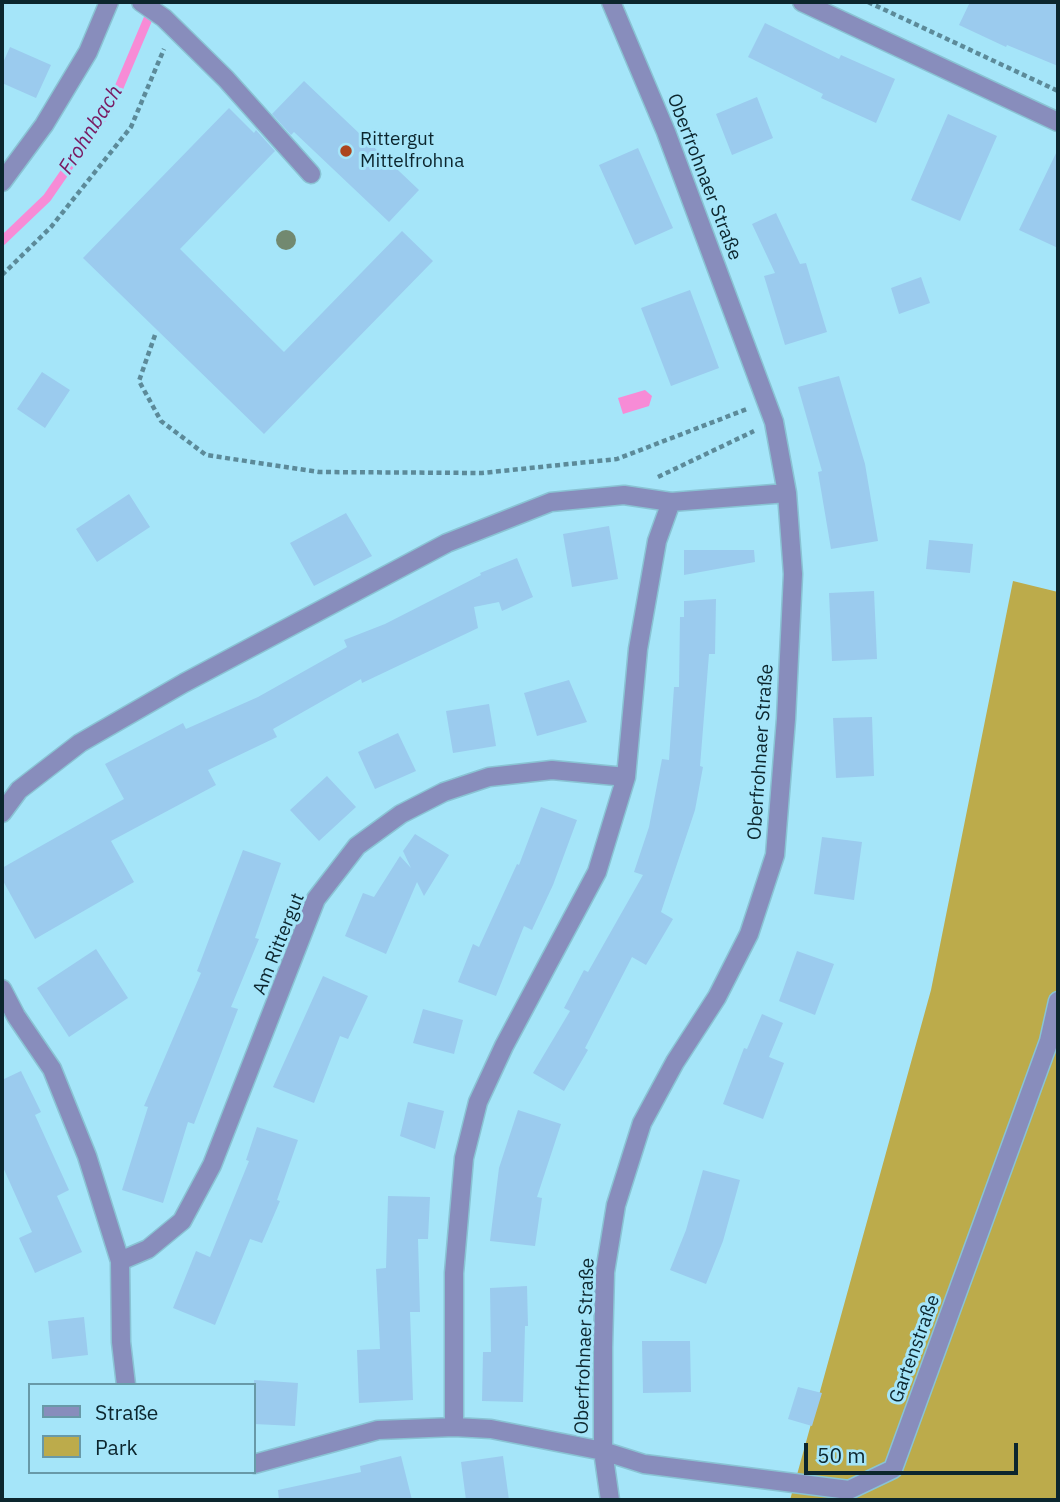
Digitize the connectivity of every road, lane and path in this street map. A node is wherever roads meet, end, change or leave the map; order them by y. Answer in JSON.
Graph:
{"nodes":[{"id":1,"x":109,"y":2,"type":"edge"},
{"id":2,"x":141,"y":2,"type":"edge"},
{"id":3,"x":611,"y":2,"type":"edge"},
{"id":4,"x":802,"y":2,"type":"edge"},
{"id":5,"x":869,"y":2,"type":"edge"},
{"id":6,"x":168,"y":23,"type":"junction"},
{"id":7,"x":1058,"y":91,"type":"edge"},
{"id":8,"x":1058,"y":122,"type":"edge"},
{"id":9,"x":311,"y":174,"type":"dead end"},
{"id":10,"x":2,"y":182,"type":"edge"},
{"id":11,"x":2,"y":275,"type":"edge"},
{"id":12,"x":155,"y":335,"type":"dead end"},
{"id":13,"x":767,"y":401,"type":"junction"},
{"id":14,"x":774,"y":422,"type":"junction"},
{"id":15,"x":787,"y":493,"type":"junction"},
{"id":16,"x":624,"y":495,"type":"junction"},
{"id":17,"x":671,"y":502,"type":"junction"},
{"id":18,"x":626,"y":776,"type":"junction"},
{"id":19,"x":2,"y":813,"type":"edge"},
{"id":20,"x":2,"y":989,"type":"edge"},
{"id":21,"x":1058,"y":1001,"type":"edge"},
{"id":22,"x":120,"y":1261,"type":"junction"},
{"id":23,"x":126,"y":1383,"type":"edge"},
{"id":24,"x":454,"y":1427,"type":"junction"},
{"id":25,"x":603,"y":1451,"type":"junction"},
{"id":26,"x":256,"y":1463,"type":"edge"},
{"id":27,"x":610,"y":1500,"type":"edge"}],
"edges":[{"from":1,"to":10,"type":"street"},
{"from":2,"to":6,"type":"street"},
{"from":3,"to":13,"type":"street","name":"Oberfrohnaer Straße"},
{"from":4,"to":8,"type":"street"},
{"from":5,"to":7,"type":"path"},
{"from":6,"to":9,"type":"street"},
{"from":6,"to":11,"type":"path"},
{"from":12,"to":13,"type":"path"},
{"from":13,"to":14,"type":"street","name":"Oberfrohnaer Straße"},
{"from":14,"to":15,"type":"street","name":"Oberfrohnaer Straße"},
{"from":14,"to":16,"type":"path"},
{"from":15,"to":17,"type":"street"},
{"from":15,"to":25,"type":"street","name":"Oberfrohnaer Straße"},
{"from":16,"to":17,"type":"street"},
{"from":16,"to":19,"type":"street"},
{"from":17,"to":18,"type":"street"},
{"from":18,"to":22,"type":"street","name":"Am Rittergut"},
{"from":18,"to":24,"type":"street"},
{"from":20,"to":22,"type":"street"},
{"from":21,"to":25,"type":"street","name":"Gartenstraße"},
{"from":22,"to":23,"type":"street"},
{"from":24,"to":25,"type":"street"},
{"from":24,"to":26,"type":"street"},
{"from":25,"to":27,"type":"street","name":"Oberfrohnaer Straße"}]}
